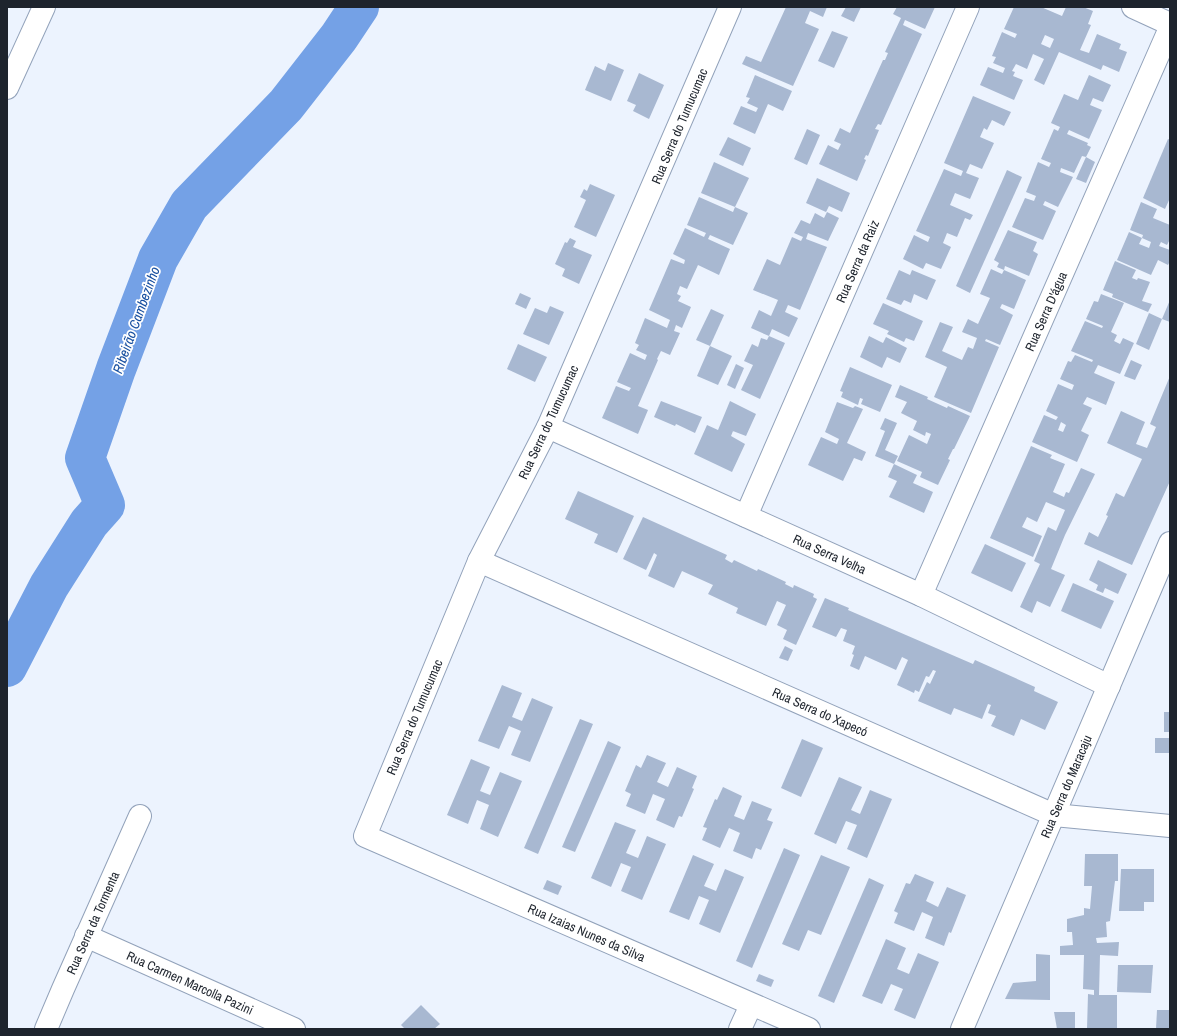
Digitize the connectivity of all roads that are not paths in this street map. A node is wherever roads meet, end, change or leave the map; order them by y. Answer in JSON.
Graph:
{"nodes":[{"id":1,"x":44,"y":7,"type":"edge"},
{"id":2,"x":730,"y":7,"type":"edge"},
{"id":3,"x":968,"y":7,"type":"edge"},
{"id":4,"x":1132,"y":7,"type":"edge"},
{"id":5,"x":1170,"y":24,"type":"edge"},
{"id":6,"x":1170,"y":28,"type":"edge"},
{"id":7,"x":7,"y":88,"type":"edge"},
{"id":8,"x":548,"y":427,"type":"junction"},
{"id":9,"x":746,"y":516,"type":"junction"},
{"id":10,"x":1170,"y":543,"type":"edge"},
{"id":11,"x":479,"y":562,"type":"junction"},
{"id":12,"x":1164,"y":572,"type":"edge"},
{"id":13,"x":921,"y":595,"type":"junction"},
{"id":14,"x":1109,"y":686,"type":"junction"},
{"id":15,"x":1054,"y":815,"type":"junction"},
{"id":16,"x":140,"y":816,"type":"dead end"},
{"id":17,"x":1170,"y":826,"type":"edge"},
{"id":18,"x":365,"y":836,"type":"joint"},
{"id":19,"x":86,"y":936,"type":"junction"},
{"id":20,"x":751,"y":1004,"type":"junction"},
{"id":21,"x":46,"y":1029,"type":"edge"},
{"id":22,"x":294,"y":1029,"type":"edge"},
{"id":23,"x":740,"y":1029,"type":"edge"},
{"id":24,"x":809,"y":1029,"type":"edge"},
{"id":25,"x":962,"y":1029,"type":"edge"}],
"edges":[{"from":1,"to":7,"type":"street"},
{"from":2,"to":8,"type":"street","name":"Rua Serra do Tumucumac"},
{"from":3,"to":9,"type":"street","name":"Rua Serra da Raiz"},
{"from":4,"to":5,"type":"street"},
{"from":6,"to":13,"type":"street","name":"Rua Serra D'água"},
{"from":8,"to":9,"type":"street","name":"Rua Serra Velha"},
{"from":8,"to":11,"type":"street","name":"Rua Serra do Tumucumac"},
{"from":9,"to":13,"type":"street","name":"Rua Serra Velha"},
{"from":10,"to":12,"type":"street","name":"Rua Serra do Maracaju"},
{"from":11,"to":15,"type":"street","name":"Rua Serra do Xapecó"},
{"from":11,"to":18,"type":"street","name":"Rua Serra do Tumucumac"},
{"from":12,"to":14,"type":"street","name":"Rua Serra do Maracaju"},
{"from":13,"to":14,"type":"street","name":"Rua Serra Velha"},
{"from":14,"to":15,"type":"street","name":"Rua Serra do Maracaju"},
{"from":15,"to":17,"type":"street","name":"Rua Serra do Xapecó"},
{"from":15,"to":25,"type":"street","name":"Rua Serra do Maracaju"},
{"from":16,"to":19,"type":"street","name":"Rua Serra da Tormenta"},
{"from":18,"to":20,"type":"street","name":"Rua Izaias Nunes da Silva"},
{"from":19,"to":21,"type":"street","name":"Rua Serra da Tormenta"},
{"from":19,"to":22,"type":"street","name":"Rua Carmen Marcolla Pazini"},
{"from":20,"to":23,"type":"street"},
{"from":20,"to":24,"type":"street","name":"Rua Izaias Nunes da Silva"}]}
